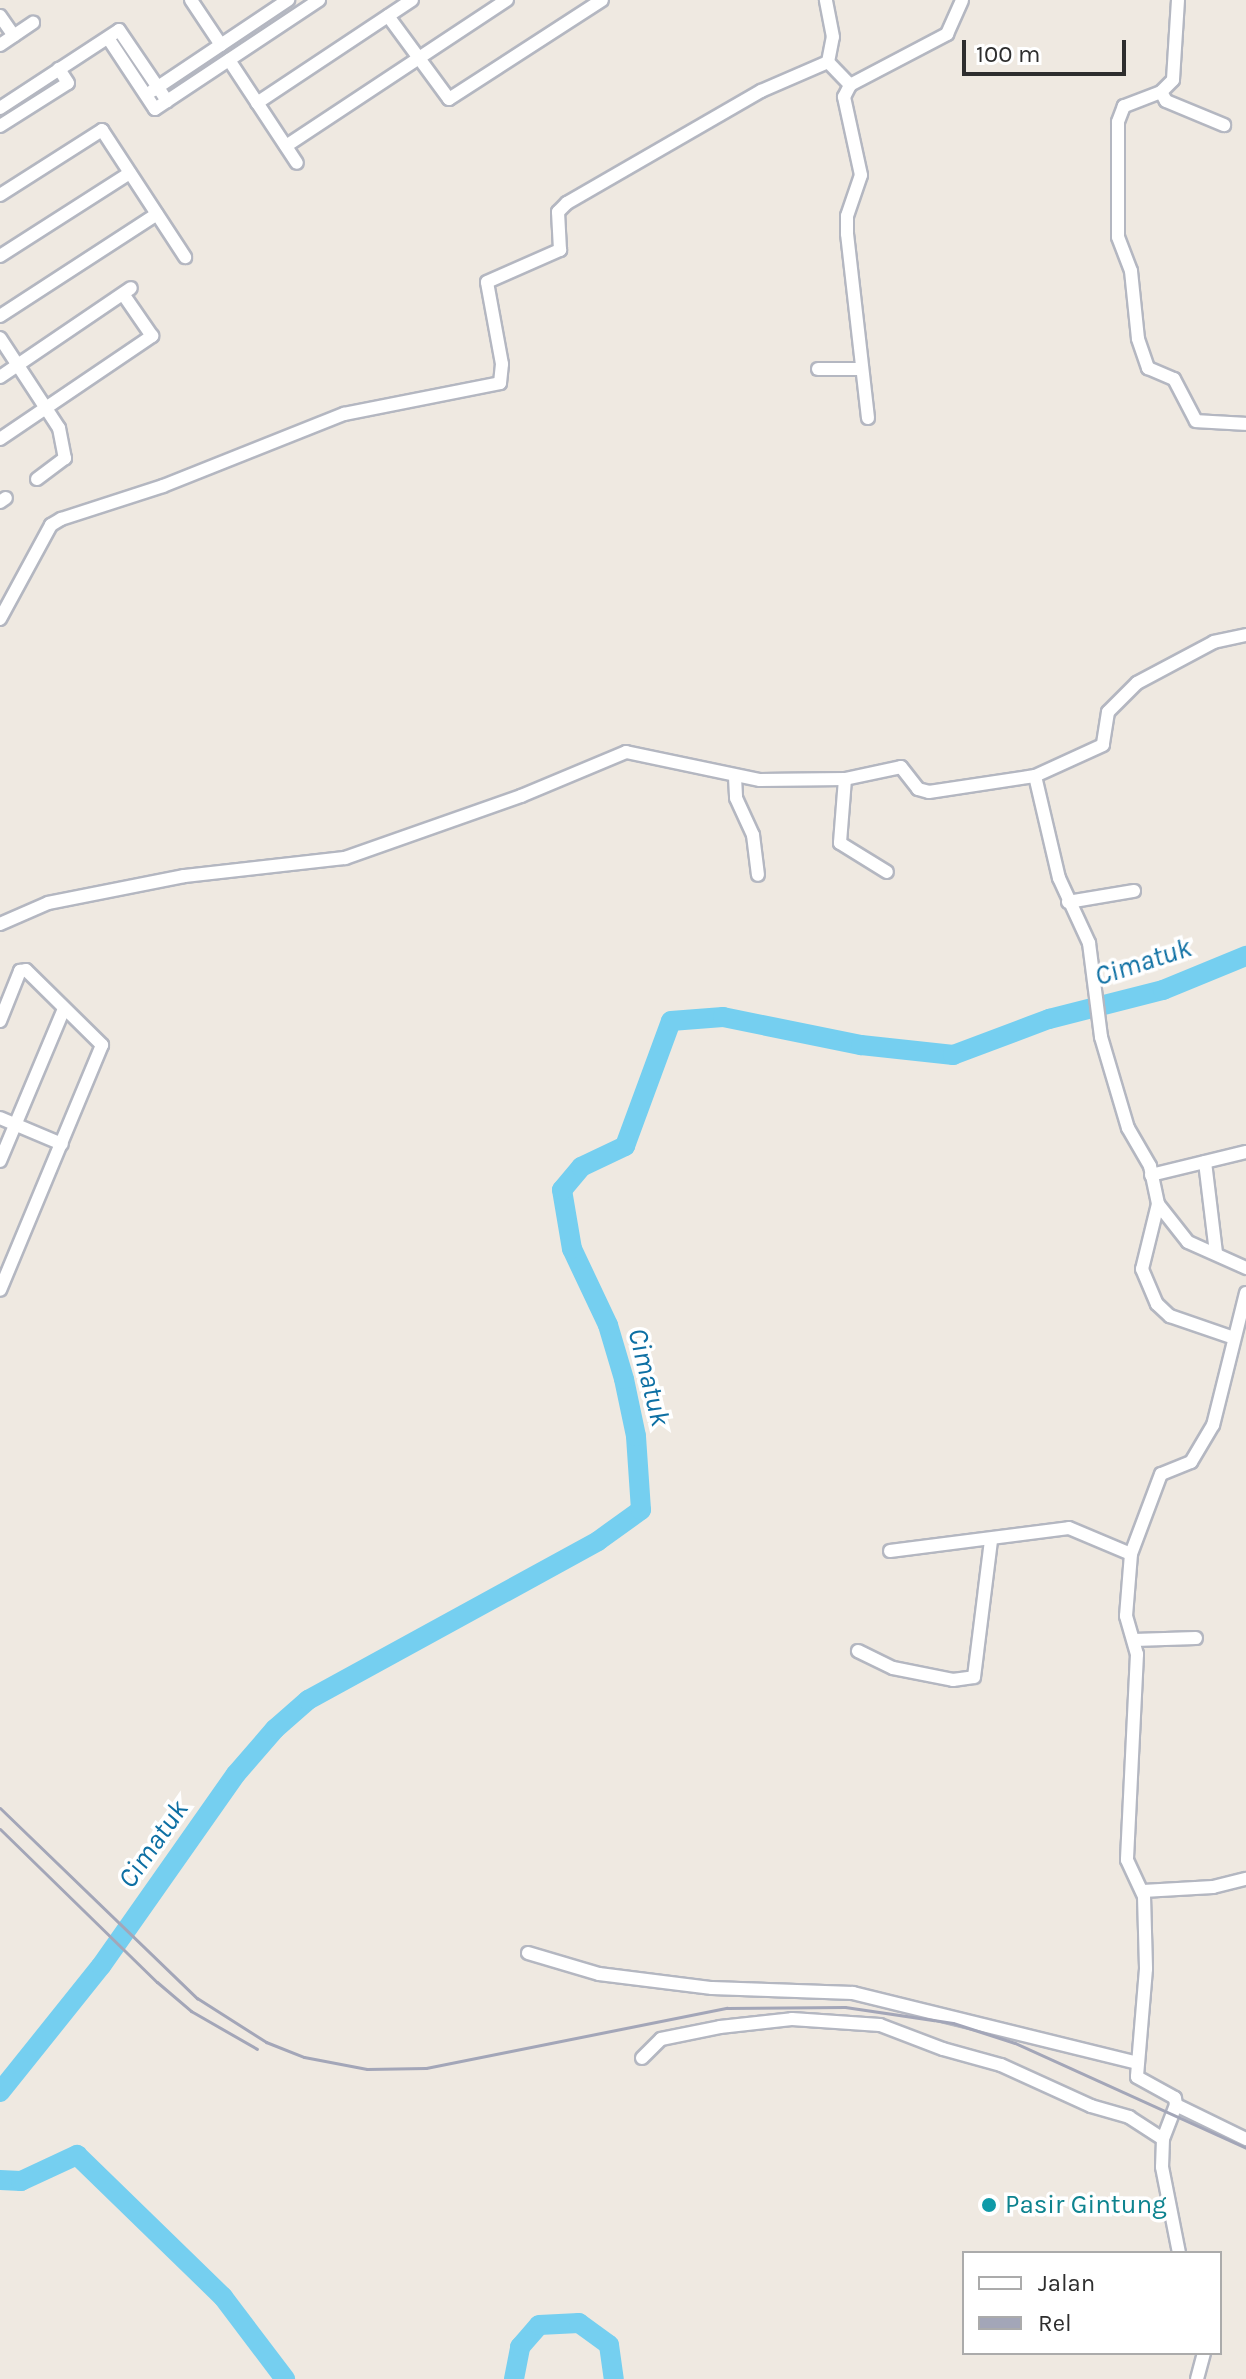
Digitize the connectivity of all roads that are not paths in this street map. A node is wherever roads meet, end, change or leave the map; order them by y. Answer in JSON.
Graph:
{"nodes":[{"id":1,"x":288,"y":0,"type":"edge"},
{"id":2,"x":319,"y":0,"type":"edge"},
{"id":3,"x":412,"y":0,"type":"edge"},
{"id":4,"x":507,"y":0,"type":"edge"},
{"id":5,"x":576,"y":0,"type":"edge"},
{"id":6,"x":602,"y":0,"type":"edge"},
{"id":7,"x":826,"y":0,"type":"edge"},
{"id":8,"x":962,"y":0,"type":"edge"},
{"id":9,"x":1178,"y":0,"type":"edge"},
{"id":10,"x":193,"y":1,"type":"edge"},
{"id":11,"x":584,"y":11,"type":"junction"},
{"id":12,"x":0,"y":16,"type":"edge"},
{"id":13,"x":388,"y":16,"type":"junction"},
{"id":14,"x":33,"y":23,"type":"dead end"},
{"id":15,"x":14,"y":36,"type":"junction"},
{"id":16,"x":108,"y":38,"type":"junction"},
{"id":17,"x":0,"y":45,"type":"edge"},
{"id":18,"x":221,"y":45,"type":"junction"},
{"id":19,"x":229,"y":60,"type":"junction"},
{"id":20,"x":418,"y":60,"type":"junction"},
{"id":21,"x":828,"y":62,"type":"junction"},
{"id":22,"x":59,"y":69,"type":"junction"},
{"id":23,"x":850,"y":85,"type":"junction"},
{"id":24,"x":157,"y":87,"type":"junction"},
{"id":25,"x":1161,"y":92,"type":"junction"},
{"id":26,"x":146,"y":95,"type":"junction"},
{"id":27,"x":167,"y":101,"type":"junction"},
{"id":28,"x":257,"y":103,"type":"junction"},
{"id":29,"x":0,"y":108,"type":"edge"},
{"id":30,"x":1224,"y":125,"type":"dead end"},
{"id":31,"x":0,"y":126,"type":"edge"},
{"id":32,"x":286,"y":146,"type":"junction"},
{"id":33,"x":297,"y":163,"type":"dead end"},
{"id":34,"x":130,"y":173,"type":"junction"},
{"id":35,"x":0,"y":195,"type":"edge"},
{"id":36,"x":157,"y":214,"type":"junction"},
{"id":37,"x":0,"y":256,"type":"edge"},
{"id":38,"x":185,"y":257,"type":"dead end"},
{"id":39,"x":0,"y":316,"type":"edge"},
{"id":40,"x":0,"y":338,"type":"edge"},
{"id":41,"x":18,"y":365,"type":"junction"},
{"id":42,"x":818,"y":369,"type":"dead end"},
{"id":43,"x":859,"y":369,"type":"junction"},
{"id":44,"x":0,"y":377,"type":"edge"},
{"id":45,"x":45,"y":408,"type":"junction"},
{"id":46,"x":868,"y":418,"type":"dead end"},
{"id":47,"x":1246,"y":424,"type":"edge"},
{"id":48,"x":0,"y":439,"type":"edge"},
{"id":49,"x":37,"y":479,"type":"dead end"},
{"id":50,"x":0,"y":619,"type":"edge"},
{"id":51,"x":1246,"y":635,"type":"edge"},
{"id":52,"x":1035,"y":776,"type":"junction"},
{"id":53,"x":735,"y":777,"type":"junction"},
{"id":54,"x":845,"y":779,"type":"junction"},
{"id":55,"x":887,"y":872,"type":"dead end"},
{"id":56,"x":758,"y":875,"type":"dead end"},
{"id":57,"x":1134,"y":891,"type":"dead end"},
{"id":58,"x":1068,"y":902,"type":"junction"},
{"id":59,"x":0,"y":924,"type":"edge"},
{"id":60,"x":64,"y":1009,"type":"junction"},
{"id":61,"x":0,"y":1021,"type":"edge"},
{"id":62,"x":0,"y":1118,"type":"edge"},
{"id":63,"x":15,"y":1125,"type":"junction"},
{"id":64,"x":62,"y":1144,"type":"junction"},
{"id":65,"x":1246,"y":1152,"type":"edge"},
{"id":66,"x":0,"y":1161,"type":"edge"},
{"id":67,"x":1205,"y":1162,"type":"junction"},
{"id":68,"x":1151,"y":1175,"type":"junction"},
{"id":69,"x":1158,"y":1204,"type":"junction"},
{"id":70,"x":1216,"y":1253,"type":"junction"},
{"id":71,"x":1246,"y":1268,"type":"edge"},
{"id":72,"x":0,"y":1290,"type":"edge"},
{"id":73,"x":1246,"y":1293,"type":"edge"},
{"id":74,"x":1231,"y":1337,"type":"junction"},
{"id":75,"x":991,"y":1540,"type":"junction"},
{"id":76,"x":890,"y":1551,"type":"dead end"},
{"id":77,"x":1131,"y":1554,"type":"junction"},
{"id":78,"x":1196,"y":1638,"type":"dead end"},
{"id":79,"x":1134,"y":1640,"type":"junction"},
{"id":80,"x":858,"y":1651,"type":"dead end"},
{"id":81,"x":1246,"y":1879,"type":"edge"},
{"id":82,"x":1143,"y":1891,"type":"junction"},
{"id":83,"x":528,"y":1953,"type":"dead end"},
{"id":84,"x":642,"y":2058,"type":"dead end"},
{"id":85,"x":1138,"y":2063,"type":"junction"},
{"id":86,"x":1176,"y":2105,"type":"junction"},
{"id":87,"x":1163,"y":2139,"type":"junction"},
{"id":88,"x":1246,"y":2139,"type":"edge"},
{"id":89,"x":1178,"y":2251,"type":"edge"},
{"id":90,"x":1203,"y":2355,"type":"edge"},
{"id":91,"x":1197,"y":2379,"type":"edge"}],
"edges":[{"from":1,"to":18,"type":"street"},
{"from":2,"to":19,"type":"street"},
{"from":3,"to":13,"type":"street"},
{"from":4,"to":20,"type":"street"},
{"from":5,"to":11,"type":"street"},
{"from":6,"to":11,"type":"street"},
{"from":7,"to":21,"type":"street"},
{"from":8,"to":23,"type":"street"},
{"from":9,"to":25,"type":"street"},
{"from":10,"to":18,"type":"street"},
{"from":11,"to":20,"type":"street"},
{"from":12,"to":15,"type":"street"},
{"from":13,"to":20,"type":"street"},
{"from":13,"to":28,"type":"street"},
{"from":14,"to":15,"type":"street"},
{"from":15,"to":17,"type":"street"},
{"from":16,"to":22,"type":"street"},
{"from":16,"to":24,"type":"street"},
{"from":16,"to":26,"type":"street"},
{"from":18,"to":24,"type":"street"},
{"from":19,"to":27,"type":"street"},
{"from":19,"to":28,"type":"street"},
{"from":20,"to":32,"type":"street"},
{"from":21,"to":23,"type":"street"},
{"from":21,"to":50,"type":"street"},
{"from":22,"to":29,"type":"street"},
{"from":22,"to":31,"type":"street"},
{"from":23,"to":43,"type":"street"},
{"from":24,"to":26,"type":"street"},
{"from":24,"to":27,"type":"street"},
{"from":25,"to":30,"type":"street"},
{"from":25,"to":47,"type":"street"},
{"from":26,"to":27,"type":"street"},
{"from":28,"to":32,"type":"street"},
{"from":32,"to":33,"type":"street"},
{"from":34,"to":35,"type":"street"},
{"from":34,"to":36,"type":"street"},
{"from":34,"to":37,"type":"street"},
{"from":36,"to":38,"type":"street"},
{"from":36,"to":39,"type":"street"},
{"from":40,"to":41,"type":"street"},
{"from":41,"to":44,"type":"street"},
{"from":41,"to":45,"type":"street"},
{"from":41,"to":45,"type":"street"},
{"from":42,"to":43,"type":"street"},
{"from":43,"to":46,"type":"street"},
{"from":45,"to":48,"type":"street"},
{"from":45,"to":49,"type":"street"},
{"from":51,"to":52,"type":"street"},
{"from":52,"to":54,"type":"street"},
{"from":52,"to":58,"type":"street"},
{"from":53,"to":54,"type":"street"},
{"from":53,"to":56,"type":"street"},
{"from":53,"to":59,"type":"street"},
{"from":54,"to":55,"type":"street"},
{"from":57,"to":58,"type":"street"},
{"from":58,"to":68,"type":"street"},
{"from":60,"to":61,"type":"street"},
{"from":60,"to":63,"type":"street"},
{"from":60,"to":64,"type":"street"},
{"from":62,"to":63,"type":"street"},
{"from":63,"to":64,"type":"street"},
{"from":63,"to":66,"type":"street"},
{"from":64,"to":72,"type":"street"},
{"from":65,"to":67,"type":"street"},
{"from":67,"to":68,"type":"street"},
{"from":67,"to":70,"type":"street"},
{"from":68,"to":69,"type":"street"},
{"from":69,"to":70,"type":"street"},
{"from":69,"to":74,"type":"street"},
{"from":70,"to":71,"type":"street"},
{"from":73,"to":74,"type":"street"},
{"from":74,"to":77,"type":"street"},
{"from":75,"to":76,"type":"street"},
{"from":75,"to":77,"type":"street"},
{"from":75,"to":80,"type":"street"},
{"from":77,"to":79,"type":"street"},
{"from":78,"to":79,"type":"street"},
{"from":79,"to":82,"type":"street"},
{"from":81,"to":82,"type":"street"},
{"from":82,"to":85,"type":"street"},
{"from":83,"to":85,"type":"street"},
{"from":84,"to":87,"type":"street"},
{"from":85,"to":86,"type":"street"},
{"from":86,"to":87,"type":"street"},
{"from":86,"to":88,"type":"street"},
{"from":87,"to":89,"type":"street"},
{"from":90,"to":91,"type":"street"}]}
